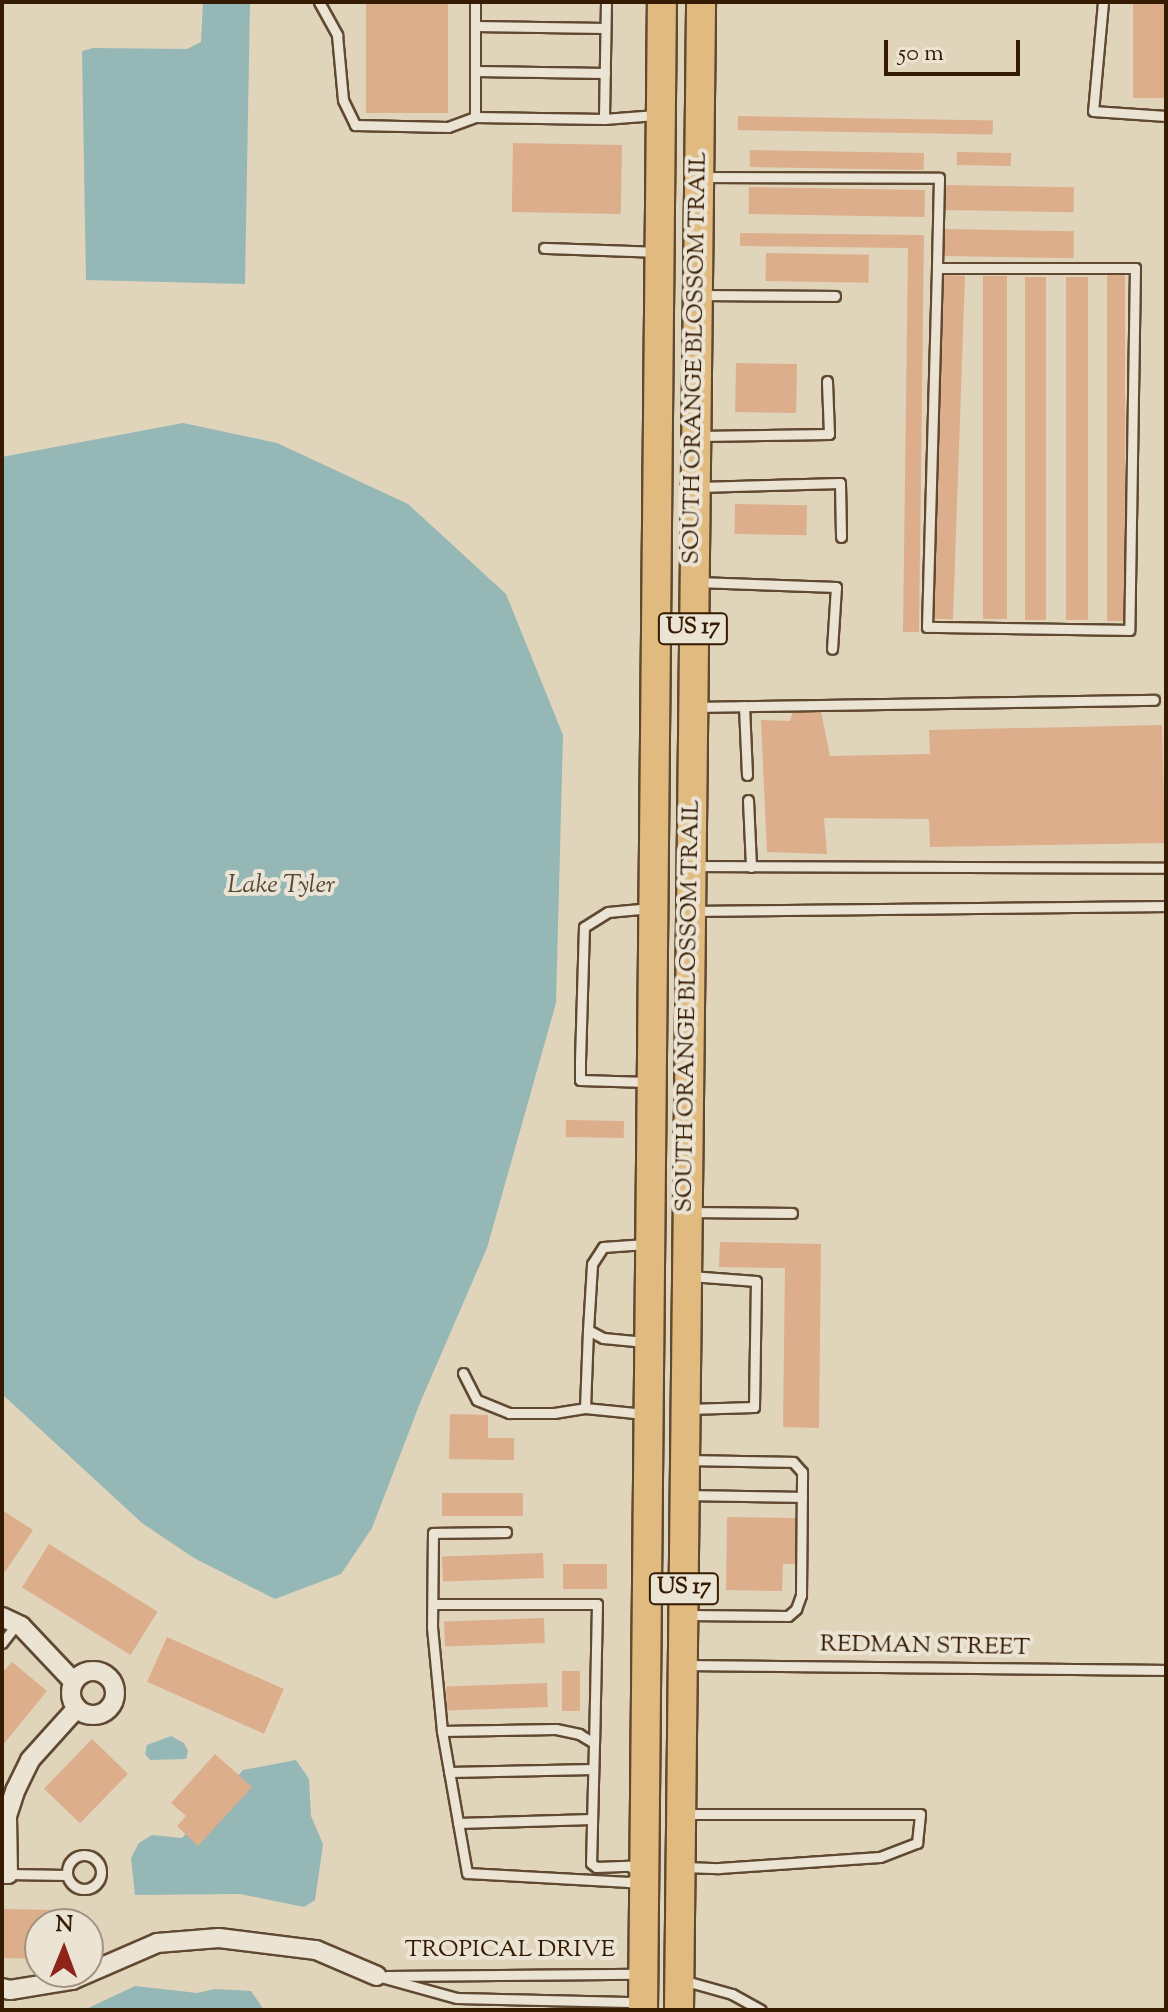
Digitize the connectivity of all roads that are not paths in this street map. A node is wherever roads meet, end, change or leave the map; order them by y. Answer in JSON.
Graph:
{"nodes":[{"id":1,"x":319,"y":2,"type":"edge"},
{"id":2,"x":475,"y":2,"type":"edge"},
{"id":3,"x":606,"y":2,"type":"edge"},
{"id":4,"x":662,"y":2,"type":"edge"},
{"id":5,"x":701,"y":2,"type":"edge"},
{"id":6,"x":1103,"y":2,"type":"edge"},
{"id":7,"x":475,"y":26,"type":"junction"},
{"id":8,"x":605,"y":28,"type":"junction"},
{"id":9,"x":475,"y":71,"type":"junction"},
{"id":10,"x":605,"y":73,"type":"junction"},
{"id":11,"x":661,"y":115,"type":"junction"},
{"id":12,"x":1166,"y":116,"type":"edge"},
{"id":13,"x":475,"y":117,"type":"junction"},
{"id":14,"x":604,"y":119,"type":"junction"},
{"id":15,"x":699,"y":177,"type":"junction"},
{"id":16,"x":544,"y":248,"type":"dead end"},
{"id":17,"x":659,"y":252,"type":"junction"},
{"id":18,"x":937,"y":268,"type":"junction"},
{"id":19,"x":697,"y":295,"type":"junction"},
{"id":20,"x":835,"y":296,"type":"dead end"},
{"id":21,"x":827,"y":381,"type":"dead end"},
{"id":22,"x":696,"y":436,"type":"junction"},
{"id":23,"x":695,"y":487,"type":"junction"},
{"id":24,"x":841,"y":537,"type":"dead end"},
{"id":25,"x":694,"y":581,"type":"junction"},
{"id":26,"x":832,"y":649,"type":"dead end"},
{"id":27,"x":1154,"y":700,"type":"dead end"},
{"id":28,"x":744,"y":706,"type":"junction"},
{"id":29,"x":692,"y":707,"type":"junction"},
{"id":30,"x":747,"y":775,"type":"dead end"},
{"id":31,"x":654,"y":792,"type":"junction"},
{"id":32,"x":748,"y":800,"type":"dead end"},
{"id":33,"x":691,"y":866,"type":"junction"},
{"id":34,"x":751,"y":867,"type":"junction"},
{"id":35,"x":1166,"y":868,"type":"edge"},
{"id":36,"x":1166,"y":906,"type":"edge"},
{"id":37,"x":653,"y":908,"type":"junction"},
{"id":38,"x":690,"y":911,"type":"junction"},
{"id":39,"x":689,"y":984,"type":"junction"},
{"id":40,"x":651,"y":1083,"type":"junction"},
{"id":41,"x":687,"y":1212,"type":"junction"},
{"id":42,"x":792,"y":1213,"type":"dead end"},
{"id":43,"x":650,"y":1243,"type":"junction"},
{"id":44,"x":687,"y":1275,"type":"junction"},
{"id":45,"x":588,"y":1330,"type":"junction"},
{"id":46,"x":649,"y":1342,"type":"junction"},
{"id":47,"x":463,"y":1373,"type":"dead end"},
{"id":48,"x":585,"y":1408,"type":"junction"},
{"id":49,"x":686,"y":1409,"type":"junction"},
{"id":50,"x":648,"y":1415,"type":"junction"},
{"id":51,"x":685,"y":1460,"type":"junction"},
{"id":52,"x":685,"y":1495,"type":"junction"},
{"id":53,"x":802,"y":1497,"type":"junction"},
{"id":54,"x":506,"y":1532,"type":"dead end"},
{"id":55,"x":646,"y":1596,"type":"junction"},
{"id":56,"x":433,"y":1604,"type":"junction"},
{"id":57,"x":684,"y":1615,"type":"junction"},
{"id":58,"x":9,"y":1621,"type":"edge"},
{"id":59,"x":2,"y":1643,"type":"edge"},
{"id":60,"x":684,"y":1665,"type":"junction"},
{"id":61,"x":1166,"y":1670,"type":"edge"},
{"id":62,"x":74,"y":1682,"type":"junction"},
{"id":63,"x":77,"y":1708,"type":"junction"},
{"id":64,"x":442,"y":1731,"type":"junction"},
{"id":65,"x":594,"y":1743,"type":"junction"},
{"id":66,"x":593,"y":1769,"type":"junction"},
{"id":67,"x":449,"y":1772,"type":"junction"},
{"id":68,"x":681,"y":1814,"type":"junction"},
{"id":69,"x":592,"y":1819,"type":"junction"},
{"id":70,"x":458,"y":1823,"type":"junction"},
{"id":71,"x":680,"y":1867,"type":"junction"},
{"id":72,"x":5,"y":1874,"type":"edge"},
{"id":73,"x":67,"y":1875,"type":"dead end"},
{"id":74,"x":644,"y":1875,"type":"junction"},
{"id":75,"x":377,"y":1976,"type":"junction"},
{"id":76,"x":679,"y":1979,"type":"junction"},
{"id":77,"x":2,"y":1988,"type":"edge"},
{"id":78,"x":643,"y":1996,"type":"edge"},
{"id":79,"x":673,"y":2010,"type":"edge"},
{"id":80,"x":679,"y":2010,"type":"edge"},
{"id":81,"x":761,"y":2010,"type":"edge"}],
"edges":[{"from":1,"to":13,"type":"lane"},
{"from":2,"to":7,"type":"lane"},
{"from":3,"to":8,"type":"lane"},
{"from":4,"to":11,"type":"main road","name":"SOUTH ORANGE BLOSSOM TRAIL","number":"US 17"},
{"from":5,"to":15,"type":"main road","name":"SOUTH ORANGE BLOSSOM TRAIL","number":"US 17"},
{"from":6,"to":12,"type":"lane"},
{"from":7,"to":8,"type":"lane"},
{"from":7,"to":9,"type":"lane"},
{"from":8,"to":10,"type":"lane"},
{"from":9,"to":10,"type":"lane"},
{"from":9,"to":13,"type":"lane"},
{"from":10,"to":14,"type":"lane"},
{"from":11,"to":14,"type":"lane"},
{"from":11,"to":17,"type":"main road","name":"SOUTH ORANGE BLOSSOM TRAIL","number":"US 17"},
{"from":13,"to":14,"type":"lane"},
{"from":15,"to":18,"type":"lane"},
{"from":15,"to":19,"type":"main road","name":"SOUTH ORANGE BLOSSOM TRAIL","number":"US 17"},
{"from":16,"to":17,"type":"lane"},
{"from":17,"to":31,"type":"main road","name":"SOUTH ORANGE BLOSSOM TRAIL","number":"US 17"},
{"from":18,"to":18,"type":"lane"},
{"from":19,"to":20,"type":"lane"},
{"from":19,"to":22,"type":"main road","name":"SOUTH ORANGE BLOSSOM TRAIL","number":"US 17"},
{"from":21,"to":22,"type":"lane"},
{"from":22,"to":23,"type":"main road","name":"SOUTH ORANGE BLOSSOM TRAIL","number":"US 17"},
{"from":23,"to":24,"type":"lane"},
{"from":23,"to":25,"type":"main road","name":"SOUTH ORANGE BLOSSOM TRAIL","number":"US 17"},
{"from":25,"to":26,"type":"lane"},
{"from":25,"to":29,"type":"main road","name":"SOUTH ORANGE BLOSSOM TRAIL","number":"US 17"},
{"from":27,"to":28,"type":"lane"},
{"from":28,"to":29,"type":"lane"},
{"from":28,"to":30,"type":"lane"},
{"from":29,"to":33,"type":"main road","name":"SOUTH ORANGE BLOSSOM TRAIL","number":"US 17"},
{"from":31,"to":33,"type":"main road"},
{"from":31,"to":37,"type":"main road","name":"SOUTH ORANGE BLOSSOM TRAIL","number":"US 17"},
{"from":32,"to":34,"type":"lane"},
{"from":33,"to":34,"type":"lane"},
{"from":33,"to":38,"type":"main road","name":"SOUTH ORANGE BLOSSOM TRAIL","number":"US 17"},
{"from":34,"to":35,"type":"lane"},
{"from":36,"to":38,"type":"lane"},
{"from":37,"to":39,"type":"main road"},
{"from":37,"to":40,"type":"main road","name":"SOUTH ORANGE BLOSSOM TRAIL","number":"US 17"},
{"from":37,"to":40,"type":"lane"},
{"from":38,"to":39,"type":"main road","name":"SOUTH ORANGE BLOSSOM TRAIL","number":"US 17"},
{"from":39,"to":41,"type":"main road","name":"SOUTH ORANGE BLOSSOM TRAIL","number":"US 17"},
{"from":40,"to":43,"type":"main road","name":"SOUTH ORANGE BLOSSOM TRAIL","number":"US 17"},
{"from":41,"to":42,"type":"lane"},
{"from":41,"to":44,"type":"main road","name":"SOUTH ORANGE BLOSSOM TRAIL","number":"US 17"},
{"from":43,"to":45,"type":"lane"},
{"from":43,"to":46,"type":"main road","name":"SOUTH ORANGE BLOSSOM TRAIL","number":"US 17"},
{"from":44,"to":49,"type":"main road","name":"SOUTH ORANGE BLOSSOM TRAIL","number":"US 17"},
{"from":44,"to":49,"type":"lane"},
{"from":45,"to":46,"type":"lane"},
{"from":45,"to":48,"type":"lane"},
{"from":46,"to":50,"type":"main road","name":"SOUTH ORANGE BLOSSOM TRAIL","number":"US 17"},
{"from":47,"to":48,"type":"lane"},
{"from":48,"to":50,"type":"lane"},
{"from":49,"to":51,"type":"main road","name":"SOUTH ORANGE BLOSSOM TRAIL","number":"US 17"},
{"from":50,"to":55,"type":"main road","name":"SOUTH ORANGE BLOSSOM TRAIL","number":"US 17"},
{"from":51,"to":52,"type":"main road","name":"SOUTH ORANGE BLOSSOM TRAIL","number":"US 17"},
{"from":51,"to":53,"type":"lane"},
{"from":52,"to":53,"type":"lane"},
{"from":52,"to":57,"type":"main road","name":"SOUTH ORANGE BLOSSOM TRAIL","number":"US 17"},
{"from":53,"to":57,"type":"lane"},
{"from":54,"to":56,"type":"lane"},
{"from":55,"to":60,"type":"main road"},
{"from":55,"to":74,"type":"main road","name":"SOUTH ORANGE BLOSSOM TRAIL","number":"US 17"},
{"from":56,"to":64,"type":"lane"},
{"from":56,"to":65,"type":"lane"},
{"from":57,"to":60,"type":"main road","name":"SOUTH ORANGE BLOSSOM TRAIL","number":"US 17"},
{"from":58,"to":59,"type":"lane"},
{"from":58,"to":62,"type":"street"},
{"from":60,"to":61,"type":"lane","name":"REDMAN STREET"},
{"from":60,"to":68,"type":"main road","name":"SOUTH ORANGE BLOSSOM TRAIL","number":"US 17"},
{"from":62,"to":63,"type":"street"},
{"from":62,"to":63,"type":"street"},
{"from":63,"to":72,"type":"street"},
{"from":64,"to":65,"type":"lane"},
{"from":64,"to":67,"type":"lane"},
{"from":65,"to":66,"type":"lane"},
{"from":66,"to":67,"type":"lane"},
{"from":66,"to":69,"type":"lane"},
{"from":67,"to":70,"type":"lane"},
{"from":68,"to":71,"type":"main road","name":"SOUTH ORANGE BLOSSOM TRAIL","number":"US 17"},
{"from":68,"to":71,"type":"lane"},
{"from":69,"to":70,"type":"lane"},
{"from":69,"to":74,"type":"lane"},
{"from":70,"to":74,"type":"lane"},
{"from":71,"to":76,"type":"main road","name":"SOUTH ORANGE BLOSSOM TRAIL","number":"US 17"},
{"from":72,"to":73,"type":"lane"},
{"from":74,"to":78,"type":"main road","name":"SOUTH ORANGE BLOSSOM TRAIL","number":"US 17"},
{"from":75,"to":77,"type":"street","name":"TROPICAL DRIVE"},
{"from":75,"to":78,"type":"lane","name":"TROPICAL DRIVE"},
{"from":75,"to":78,"type":"lane","name":"TROPICAL DRIVE"},
{"from":76,"to":80,"type":"main road","name":"SOUTH ORANGE BLOSSOM TRAIL","number":"US 17"},
{"from":76,"to":81,"type":"lane"},
{"from":78,"to":79,"type":"main road"}]}
